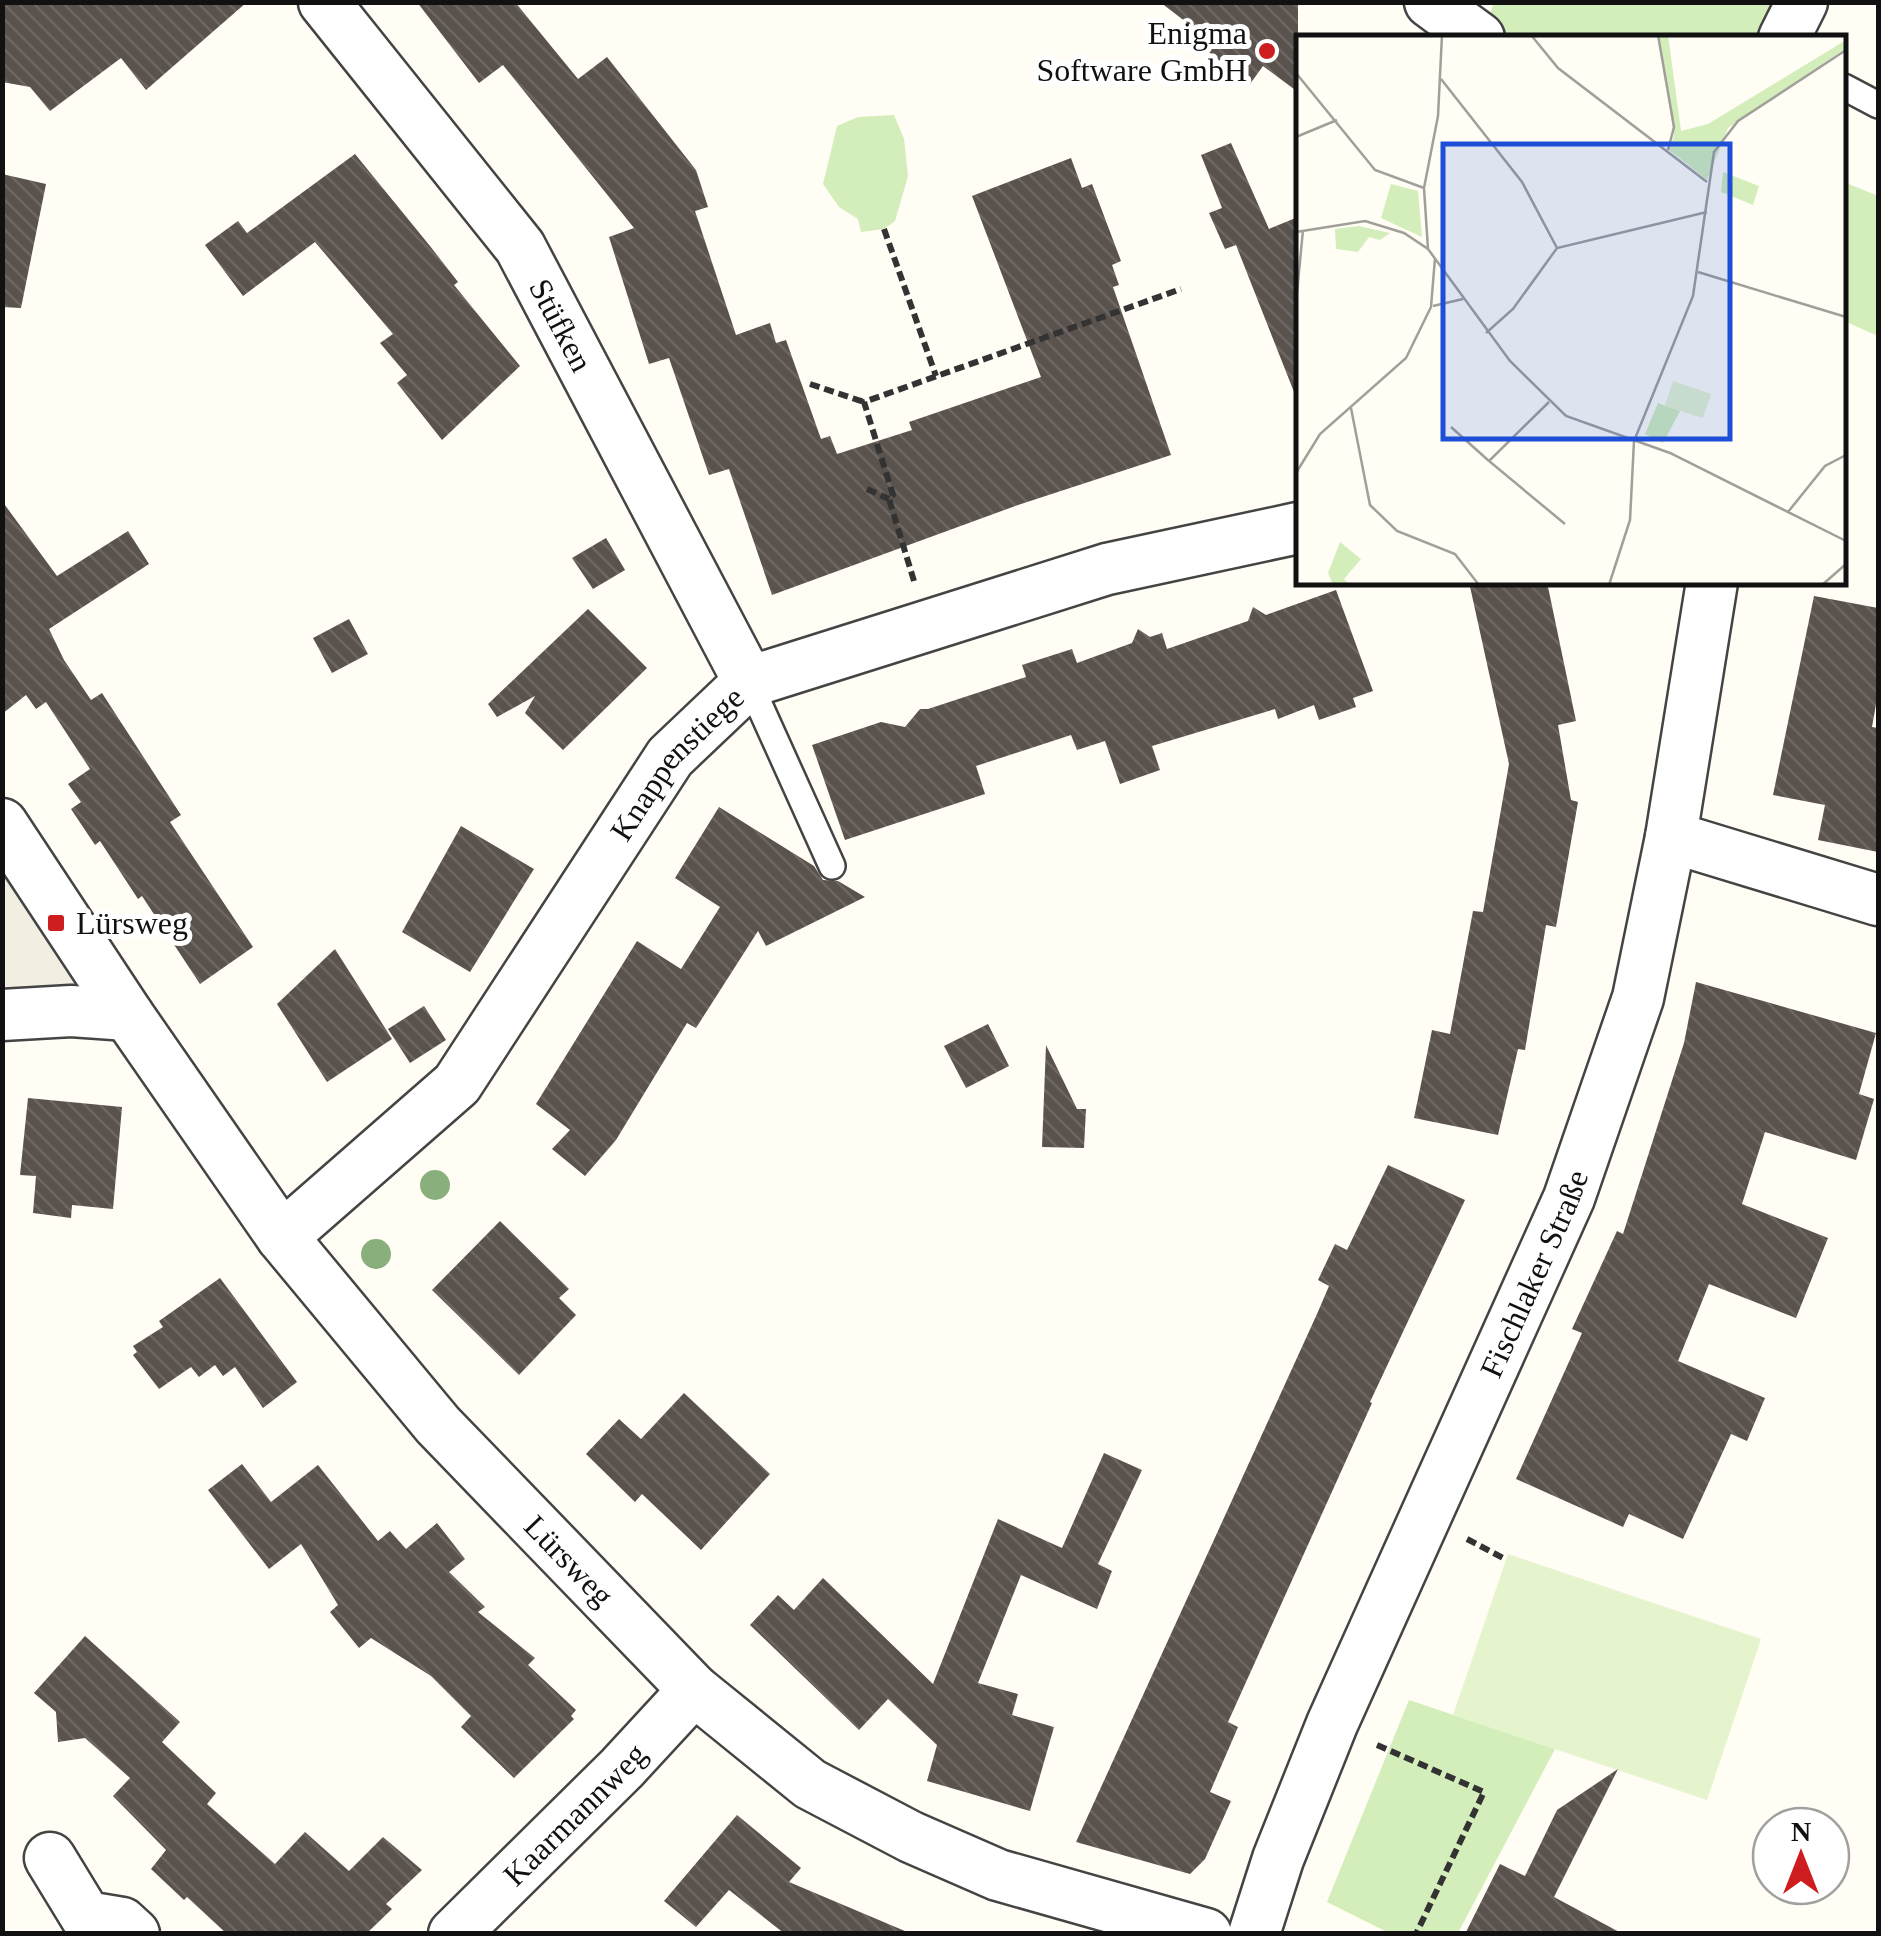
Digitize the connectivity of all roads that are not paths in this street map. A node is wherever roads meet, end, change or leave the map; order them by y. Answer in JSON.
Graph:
{"nodes":[{"id":1,"x":324,"y":2,"type":"edge"},
{"id":2,"x":1430,"y":2,"type":"edge"},
{"id":3,"x":1802,"y":2,"type":"edge"},
{"id":4,"x":1481,"y":25,"type":"edge"},
{"id":5,"x":1786,"y":35,"type":"edge"},
{"id":6,"x":1846,"y":88,"type":"edge"},
{"id":7,"x":1878,"y":105,"type":"edge"},
{"id":8,"x":1296,"y":528,"type":"edge"},
{"id":9,"x":1712,"y":585,"type":"edge"},
{"id":10,"x":749,"y":682,"type":"junction"},
{"id":11,"x":2,"y":824,"type":"edge"},
{"id":12,"x":1671,"y":838,"type":"junction"},
{"id":13,"x":832,"y":866,"type":"dead end"},
{"id":14,"x":1878,"y":900,"type":"edge"},
{"id":15,"x":128,"y":1015,"type":"junction"},
{"id":16,"x":2,"y":1016,"type":"edge"},
{"id":17,"x":282,"y":1237,"type":"junction"},
{"id":18,"x":694,"y":1690,"type":"junction"},
{"id":19,"x":50,"y":1858,"type":"dead end"},
{"id":20,"x":134,"y":1934,"type":"edge"},
{"id":21,"x":454,"y":1934,"type":"edge"},
{"id":22,"x":1206,"y":1934,"type":"edge"},
{"id":23,"x":1254,"y":1934,"type":"edge"}],
"edges":[{"from":1,"to":10,"type":"street","name":"Stüfken"},
{"from":2,"to":4,"type":"street"},
{"from":3,"to":5,"type":"street"},
{"from":6,"to":7,"type":"lane"},
{"from":8,"to":10,"type":"street","name":"Knappenstiege"},
{"from":9,"to":12,"type":"street","name":"Fischlaker Straße"},
{"from":10,"to":13,"type":"lane"},
{"from":10,"to":17,"type":"street","name":"Knappenstiege"},
{"from":11,"to":15,"type":"street","name":"Lürsweg"},
{"from":12,"to":14,"type":"street"},
{"from":12,"to":23,"type":"street","name":"Fischlaker Straße"},
{"from":15,"to":16,"type":"street"},
{"from":15,"to":17,"type":"street","name":"Lürsweg"},
{"from":17,"to":18,"type":"street","name":"Lürsweg"},
{"from":18,"to":21,"type":"street","name":"Kaarmannweg"},
{"from":18,"to":22,"type":"street","name":"Lürsweg"},
{"from":19,"to":20,"type":"street"}]}
